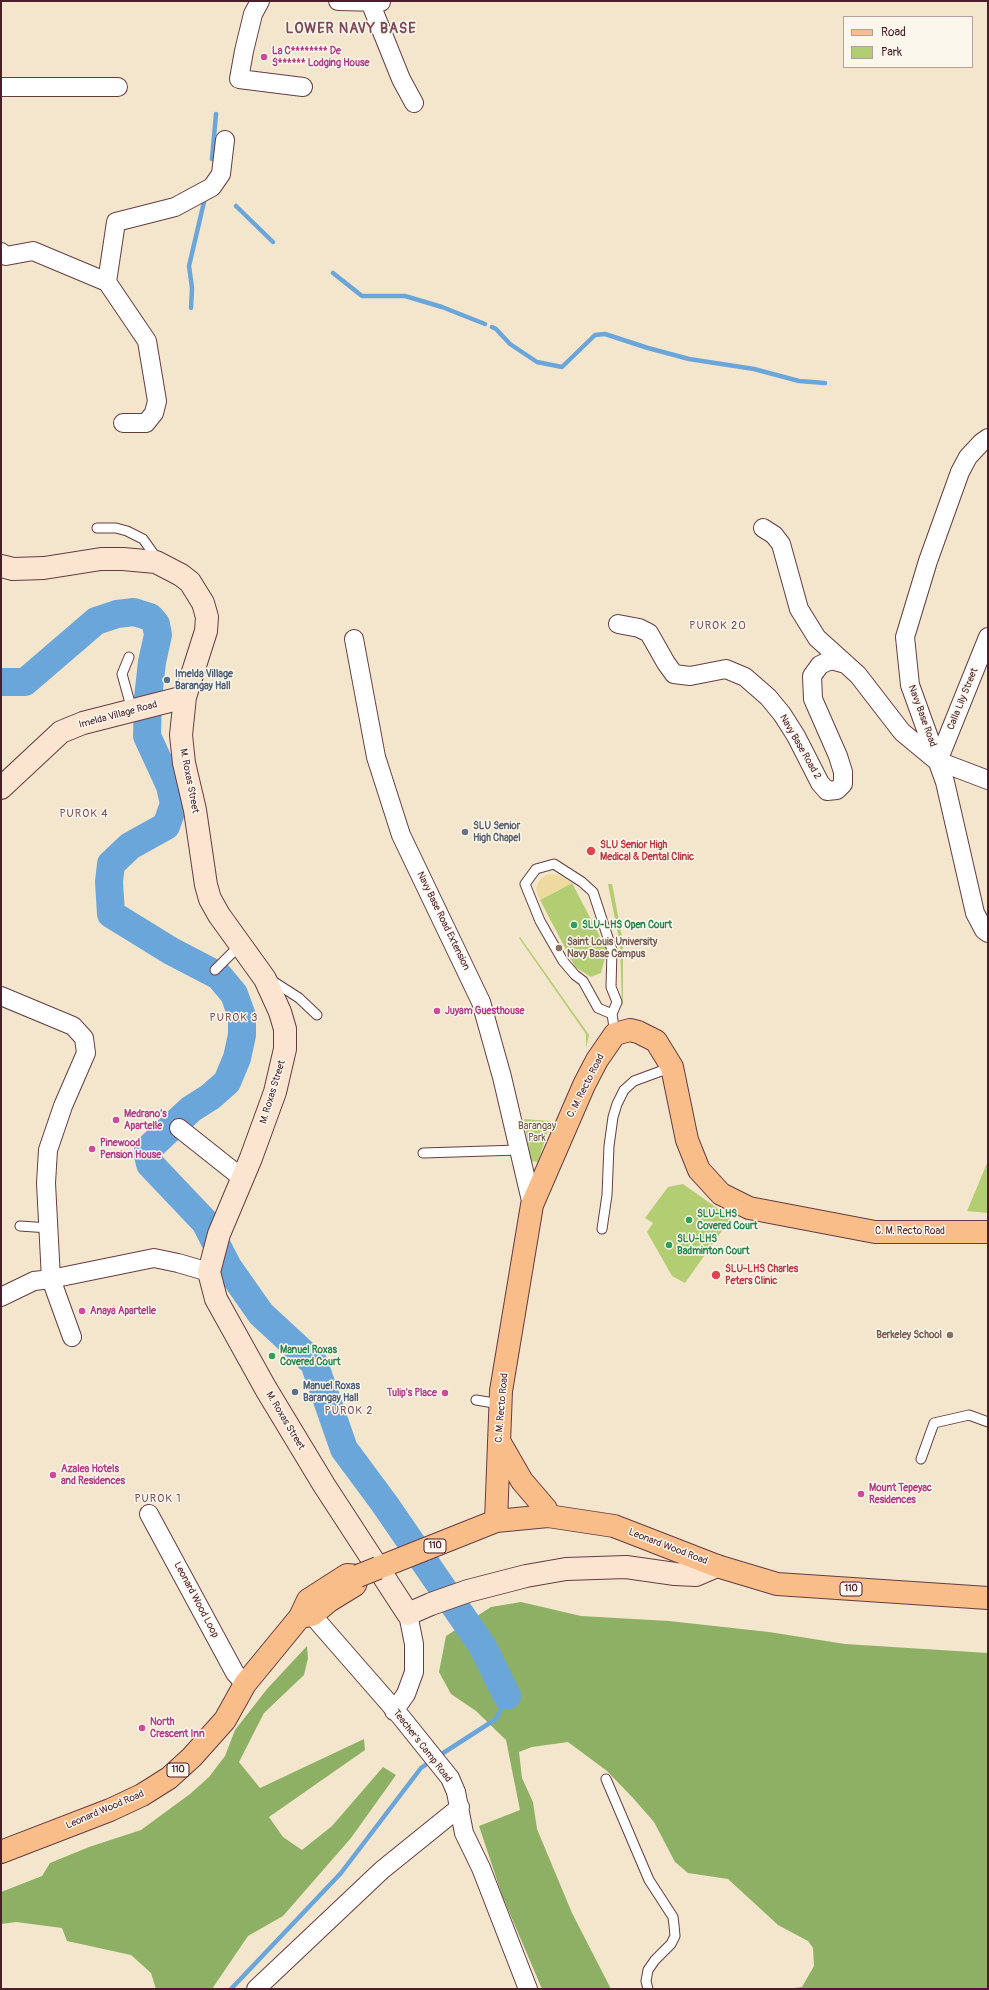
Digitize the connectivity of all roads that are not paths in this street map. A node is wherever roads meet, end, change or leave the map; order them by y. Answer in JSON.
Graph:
{"nodes":[{"id":1,"x":260,"y":1,"type":"edge"},
{"id":2,"x":338,"y":1,"type":"edge"},
{"id":3,"x":376,"y":1,"type":"edge"},
{"id":4,"x":303,"y":86,"type":"dead end"},
{"id":5,"x":1,"y":87,"type":"edge"},
{"id":6,"x":118,"y":87,"type":"dead end"},
{"id":7,"x":414,"y":103,"type":"dead end"},
{"id":8,"x":225,"y":140,"type":"dead end"},
{"id":9,"x":1,"y":252,"type":"edge"},
{"id":10,"x":106,"y":282,"type":"junction"},
{"id":11,"x":123,"y":423,"type":"dead end"},
{"id":12,"x":986,"y":443,"type":"edge"},
{"id":13,"x":97,"y":528,"type":"dead end"},
{"id":14,"x":763,"y":528,"type":"dead end"},
{"id":15,"x":162,"y":564,"type":"junction"},
{"id":16,"x":1,"y":566,"type":"edge"},
{"id":17,"x":618,"y":624,"type":"dead end"},
{"id":18,"x":988,"y":637,"type":"edge"},
{"id":19,"x":354,"y":639,"type":"dead end"},
{"id":20,"x":129,"y":658,"type":"dead end"},
{"id":21,"x":846,"y":664,"type":"junction"},
{"id":22,"x":185,"y":698,"type":"junction"},
{"id":23,"x":142,"y":708,"type":"junction"},
{"id":24,"x":937,"y":761,"type":"junction"},
{"id":25,"x":988,"y":780,"type":"edge"},
{"id":26,"x":1,"y":788,"type":"edge"},
{"id":27,"x":988,"y":933,"type":"edge"},
{"id":28,"x":241,"y":944,"type":"junction"},
{"id":29,"x":215,"y":970,"type":"dead end"},
{"id":30,"x":263,"y":976,"type":"junction"},
{"id":31,"x":1,"y":996,"type":"edge"},
{"id":32,"x":317,"y":1015,"type":"dead end"},
{"id":33,"x":614,"y":1024,"type":"junction"},
{"id":34,"x":672,"y":1067,"type":"junction"},
{"id":35,"x":179,"y":1128,"type":"dead end"},
{"id":36,"x":519,"y":1150,"type":"junction"},
{"id":37,"x":423,"y":1153,"type":"dead end"},
{"id":38,"x":242,"y":1178,"type":"junction"},
{"id":39,"x":532,"y":1205,"type":"junction"},
{"id":40,"x":20,"y":1226,"type":"dead end"},
{"id":41,"x":49,"y":1228,"type":"junction"},
{"id":42,"x":602,"y":1229,"type":"dead end"},
{"id":43,"x":988,"y":1232,"type":"edge"},
{"id":44,"x":209,"y":1272,"type":"junction"},
{"id":45,"x":51,"y":1279,"type":"junction"},
{"id":46,"x":1,"y":1298,"type":"edge"},
{"id":47,"x":72,"y":1337,"type":"dead end"},
{"id":48,"x":476,"y":1400,"type":"dead end"},
{"id":49,"x":500,"y":1404,"type":"junction"},
{"id":50,"x":988,"y":1422,"type":"edge"},
{"id":51,"x":499,"y":1441,"type":"junction"},
{"id":52,"x":921,"y":1459,"type":"dead end"},
{"id":53,"x":149,"y":1514,"type":"dead end"},
{"id":54,"x":548,"y":1516,"type":"junction"},
{"id":55,"x":494,"y":1522,"type":"junction"},
{"id":56,"x":717,"y":1566,"type":"junction"},
{"id":57,"x":988,"y":1598,"type":"edge"},
{"id":58,"x":408,"y":1614,"type":"junction"},
{"id":59,"x":306,"y":1616,"type":"junction"},
{"id":60,"x":245,"y":1684,"type":"junction"},
{"id":61,"x":394,"y":1711,"type":"junction"},
{"id":62,"x":606,"y":1779,"type":"dead end"},
{"id":63,"x":460,"y":1807,"type":"junction"},
{"id":64,"x":1,"y":1852,"type":"edge"},
{"id":65,"x":256,"y":1989,"type":"edge"},
{"id":66,"x":528,"y":1989,"type":"edge"},
{"id":67,"x":648,"y":1989,"type":"edge"}],
"edges":[{"from":1,"to":4,"type":"street"},
{"from":2,"to":3,"type":"street"},
{"from":3,"to":7,"type":"street"},
{"from":5,"to":6,"type":"street"},
{"from":8,"to":10,"type":"street"},
{"from":9,"to":10,"type":"street"},
{"from":10,"to":11,"type":"street"},
{"from":12,"to":24,"type":"street","name":"Navy Base Road"},
{"from":13,"to":15,"type":"lane"},
{"from":14,"to":21,"type":"street"},
{"from":15,"to":16,"type":"main road","name":"M. Roxas Street"},
{"from":15,"to":22,"type":"main road","name":"M. Roxas Street"},
{"from":17,"to":21,"type":"street","name":"Navy Base Road 2"},
{"from":18,"to":24,"type":"street","name":"Calla Lily Street"},
{"from":19,"to":36,"type":"street","name":"Navy Base Road Extension"},
{"from":20,"to":23,"type":"lane"},
{"from":21,"to":24,"type":"street"},
{"from":22,"to":23,"type":"main road","name":"Imelda Village Road"},
{"from":22,"to":28,"type":"main road","name":"M. Roxas Street"},
{"from":23,"to":26,"type":"main road","name":"Imelda Village Road"},
{"from":24,"to":25,"type":"street"},
{"from":24,"to":27,"type":"street","name":"Navy Base Road"},
{"from":28,"to":29,"type":"lane"},
{"from":28,"to":30,"type":"main road","name":"M. Roxas Street"},
{"from":30,"to":32,"type":"lane"},
{"from":30,"to":38,"type":"main road","name":"M. Roxas Street"},
{"from":31,"to":41,"type":"street"},
{"from":33,"to":33,"type":"lane"},
{"from":33,"to":34,"type":"main road","name":"C. M. Recto Road"},
{"from":33,"to":39,"type":"main road","name":"C. M. Recto Road"},
{"from":34,"to":42,"type":"lane"},
{"from":34,"to":43,"type":"main road","name":"C. M. Recto Road"},
{"from":35,"to":38,"type":"street"},
{"from":36,"to":37,"type":"lane"},
{"from":36,"to":39,"type":"street","name":"Navy Base Road Extension"},
{"from":38,"to":44,"type":"main road","name":"M. Roxas Street"},
{"from":39,"to":49,"type":"main road","name":"C. M. Recto Road"},
{"from":40,"to":41,"type":"lane"},
{"from":41,"to":45,"type":"street"},
{"from":44,"to":45,"type":"street"},
{"from":44,"to":58,"type":"main road","name":"M. Roxas Street"},
{"from":45,"to":46,"type":"street"},
{"from":45,"to":47,"type":"street"},
{"from":48,"to":49,"type":"lane"},
{"from":49,"to":51,"type":"main road","name":"C. M. Recto Road"},
{"from":50,"to":52,"type":"lane"},
{"from":51,"to":54,"type":"main road"},
{"from":51,"to":55,"type":"main road","name":"C. M. Recto Road"},
{"from":53,"to":60,"type":"street","name":"Leonard Wood Loop"},
{"from":54,"to":55,"type":"main road","name":"Leonard Wood Road","number":"110"},
{"from":54,"to":56,"type":"main road","name":"Leonard Wood Road","number":"110"},
{"from":55,"to":59,"type":"main road","name":"Leonard Wood Road","number":"110","bridge":true},
{"from":56,"to":57,"type":"main road","name":"Leonard Wood Road","number":"110"},
{"from":56,"to":58,"type":"main road"},
{"from":58,"to":61,"type":"street","name":"M. Roxas Street"},
{"from":59,"to":60,"type":"main road","name":"Leonard Wood Road","number":"110"},
{"from":59,"to":61,"type":"street","name":"Teacher's Camp Road"},
{"from":60,"to":64,"type":"main road","name":"Leonard Wood Road","number":"110"},
{"from":61,"to":63,"type":"street","name":"Teacher's Camp Road"},
{"from":62,"to":67,"type":"lane"},
{"from":63,"to":65,"type":"street"},
{"from":63,"to":66,"type":"street","name":"Teacher's Camp Road"}]}
